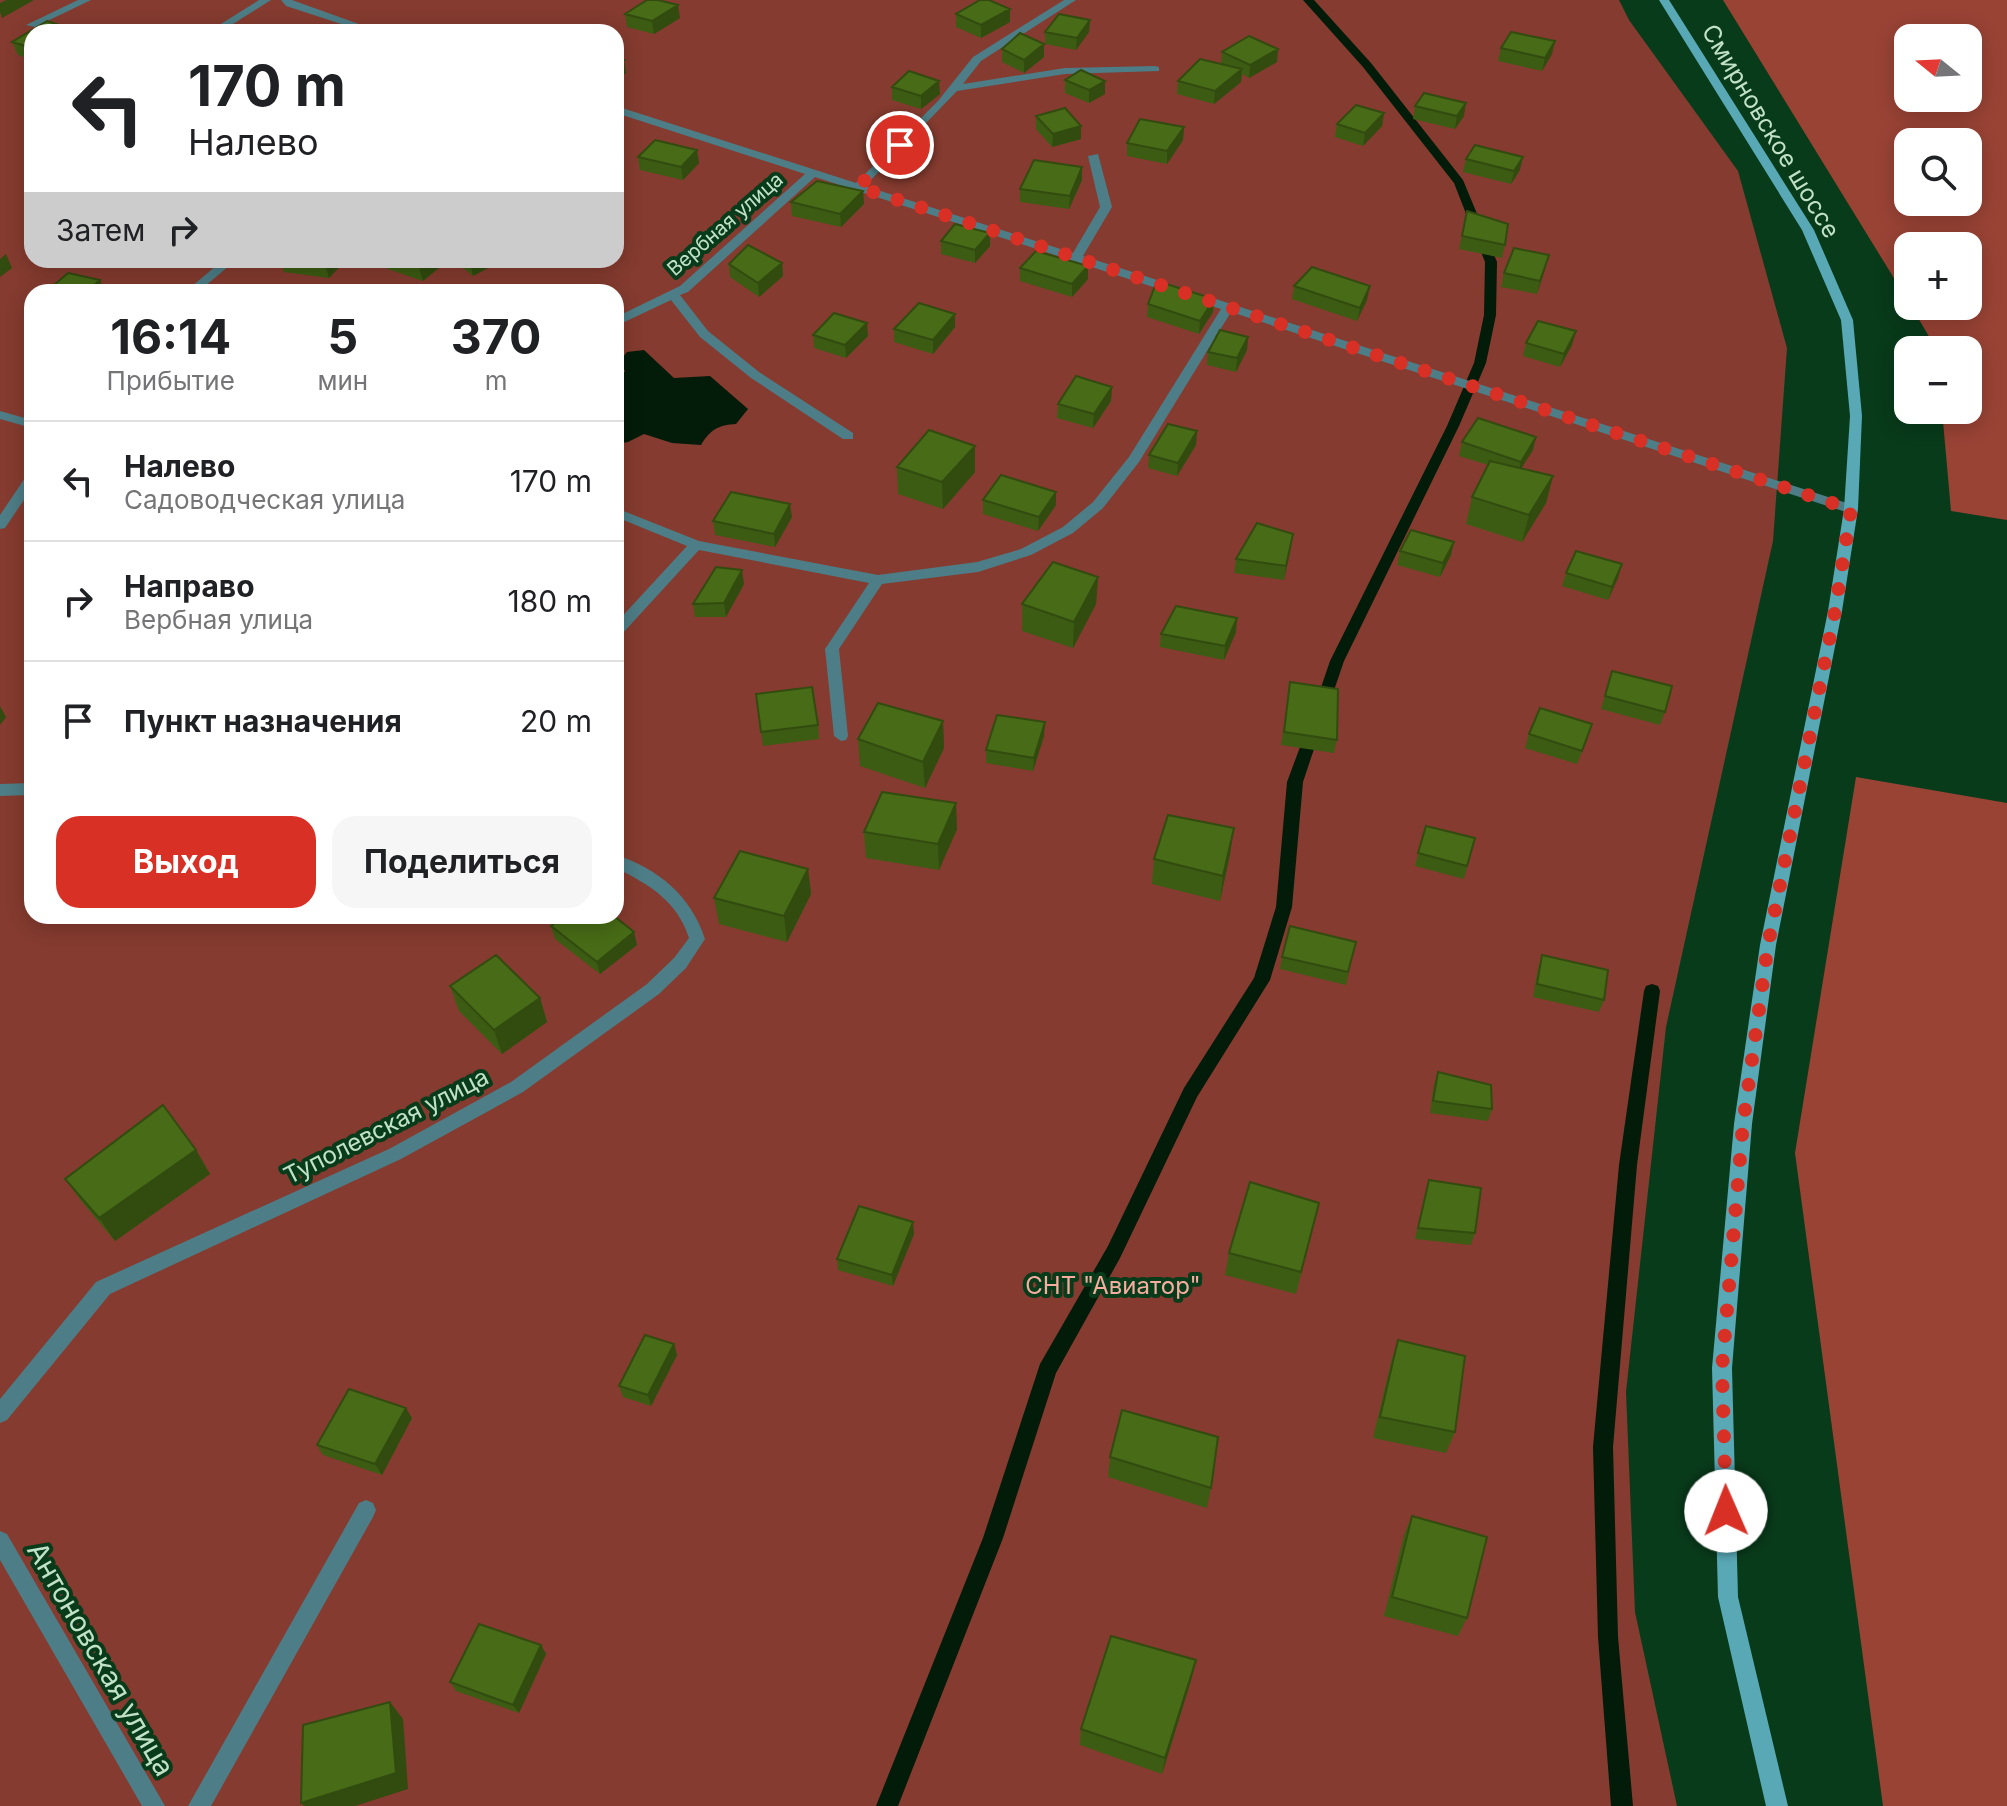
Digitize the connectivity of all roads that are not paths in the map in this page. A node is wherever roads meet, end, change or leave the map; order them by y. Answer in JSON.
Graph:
{"nodes":[{"id":1,"x":86,"y":0,"type":"edge"},
{"id":2,"x":266,"y":0,"type":"edge"},
{"id":3,"x":286,"y":0,"type":"edge"},
{"id":4,"x":1071,"y":0,"type":"edge"},
{"id":5,"x":1664,"y":0,"type":"edge"},
{"id":6,"x":33,"y":24,"type":"edge"},
{"id":7,"x":226,"y":24,"type":"edge"},
{"id":8,"x":351,"y":24,"type":"edge"},
{"id":9,"x":1155,"y":69,"type":"dead end"},
{"id":10,"x":952,"y":89,"type":"junction"},
{"id":11,"x":624,"y":112,"type":"edge"},
{"id":12,"x":1094,"y":156,"type":"dead end"},
{"id":13,"x":814,"y":172,"type":"junction"},
{"id":14,"x":858,"y":187,"type":"junction"},
{"id":15,"x":1076,"y":258,"type":"junction"},
{"id":16,"x":220,"y":268,"type":"edge"},
{"id":17,"x":201,"y":284,"type":"edge"},
{"id":18,"x":674,"y":295,"type":"junction"},
{"id":19,"x":1228,"y":307,"type":"junction"},
{"id":20,"x":624,"y":318,"type":"edge"},
{"id":21,"x":0,"y":415,"type":"edge"},
{"id":22,"x":24,"y":422,"type":"edge"},
{"id":23,"x":848,"y":436,"type":"dead end"},
{"id":24,"x":24,"y":499,"type":"edge"},
{"id":25,"x":1851,"y":509,"type":"junction"},
{"id":26,"x":624,"y":515,"type":"edge"},
{"id":27,"x":0,"y":525,"type":"edge"},
{"id":28,"x":696,"y":545,"type":"junction"},
{"id":29,"x":878,"y":580,"type":"junction"},
{"id":30,"x":624,"y":623,"type":"edge"},
{"id":31,"x":841,"y":736,"type":"dead end"},
{"id":32,"x":24,"y":789,"type":"edge"},
{"id":33,"x":0,"y":790,"type":"edge"},
{"id":34,"x":624,"y":865,"type":"edge"},
{"id":35,"x":0,"y":1414,"type":"edge"},
{"id":36,"x":366,"y":1510,"type":"dead end"},
{"id":37,"x":0,"y":1541,"type":"edge"},
{"id":38,"x":154,"y":1806,"type":"edge"},
{"id":39,"x":199,"y":1806,"type":"edge"},
{"id":40,"x":1777,"y":1806,"type":"edge"}],
"edges":[{"from":1,"to":6,"type":"lane"},
{"from":2,"to":7,"type":"lane"},
{"from":3,"to":8,"type":"lane"},
{"from":4,"to":10,"type":"lane"},
{"from":5,"to":25,"type":"main road","name":"Смирновское шоссе"},
{"from":9,"to":10,"type":"lane"},
{"from":10,"to":14,"type":"lane"},
{"from":11,"to":13,"type":"lane"},
{"from":12,"to":15,"type":"lane"},
{"from":13,"to":14,"type":"lane"},
{"from":13,"to":18,"type":"lane","name":"Вербная улица"},
{"from":14,"to":15,"type":"lane"},
{"from":15,"to":19,"type":"lane"},
{"from":16,"to":17,"type":"lane"},
{"from":18,"to":20,"type":"lane","name":"Вербная улица"},
{"from":18,"to":23,"type":"lane"},
{"from":19,"to":25,"type":"lane"},
{"from":19,"to":29,"type":"lane"},
{"from":21,"to":22,"type":"lane"},
{"from":24,"to":27,"type":"lane"},
{"from":25,"to":40,"type":"main road","name":"Смирновское шоссе"},
{"from":26,"to":28,"type":"lane"},
{"from":28,"to":29,"type":"lane"},
{"from":28,"to":30,"type":"lane"},
{"from":29,"to":31,"type":"lane"},
{"from":32,"to":33,"type":"lane"},
{"from":34,"to":35,"type":"lane","name":"Туполевская улица"},
{"from":36,"to":39,"type":"lane"},
{"from":37,"to":38,"type":"lane","name":"Антоновская улица"}]}
